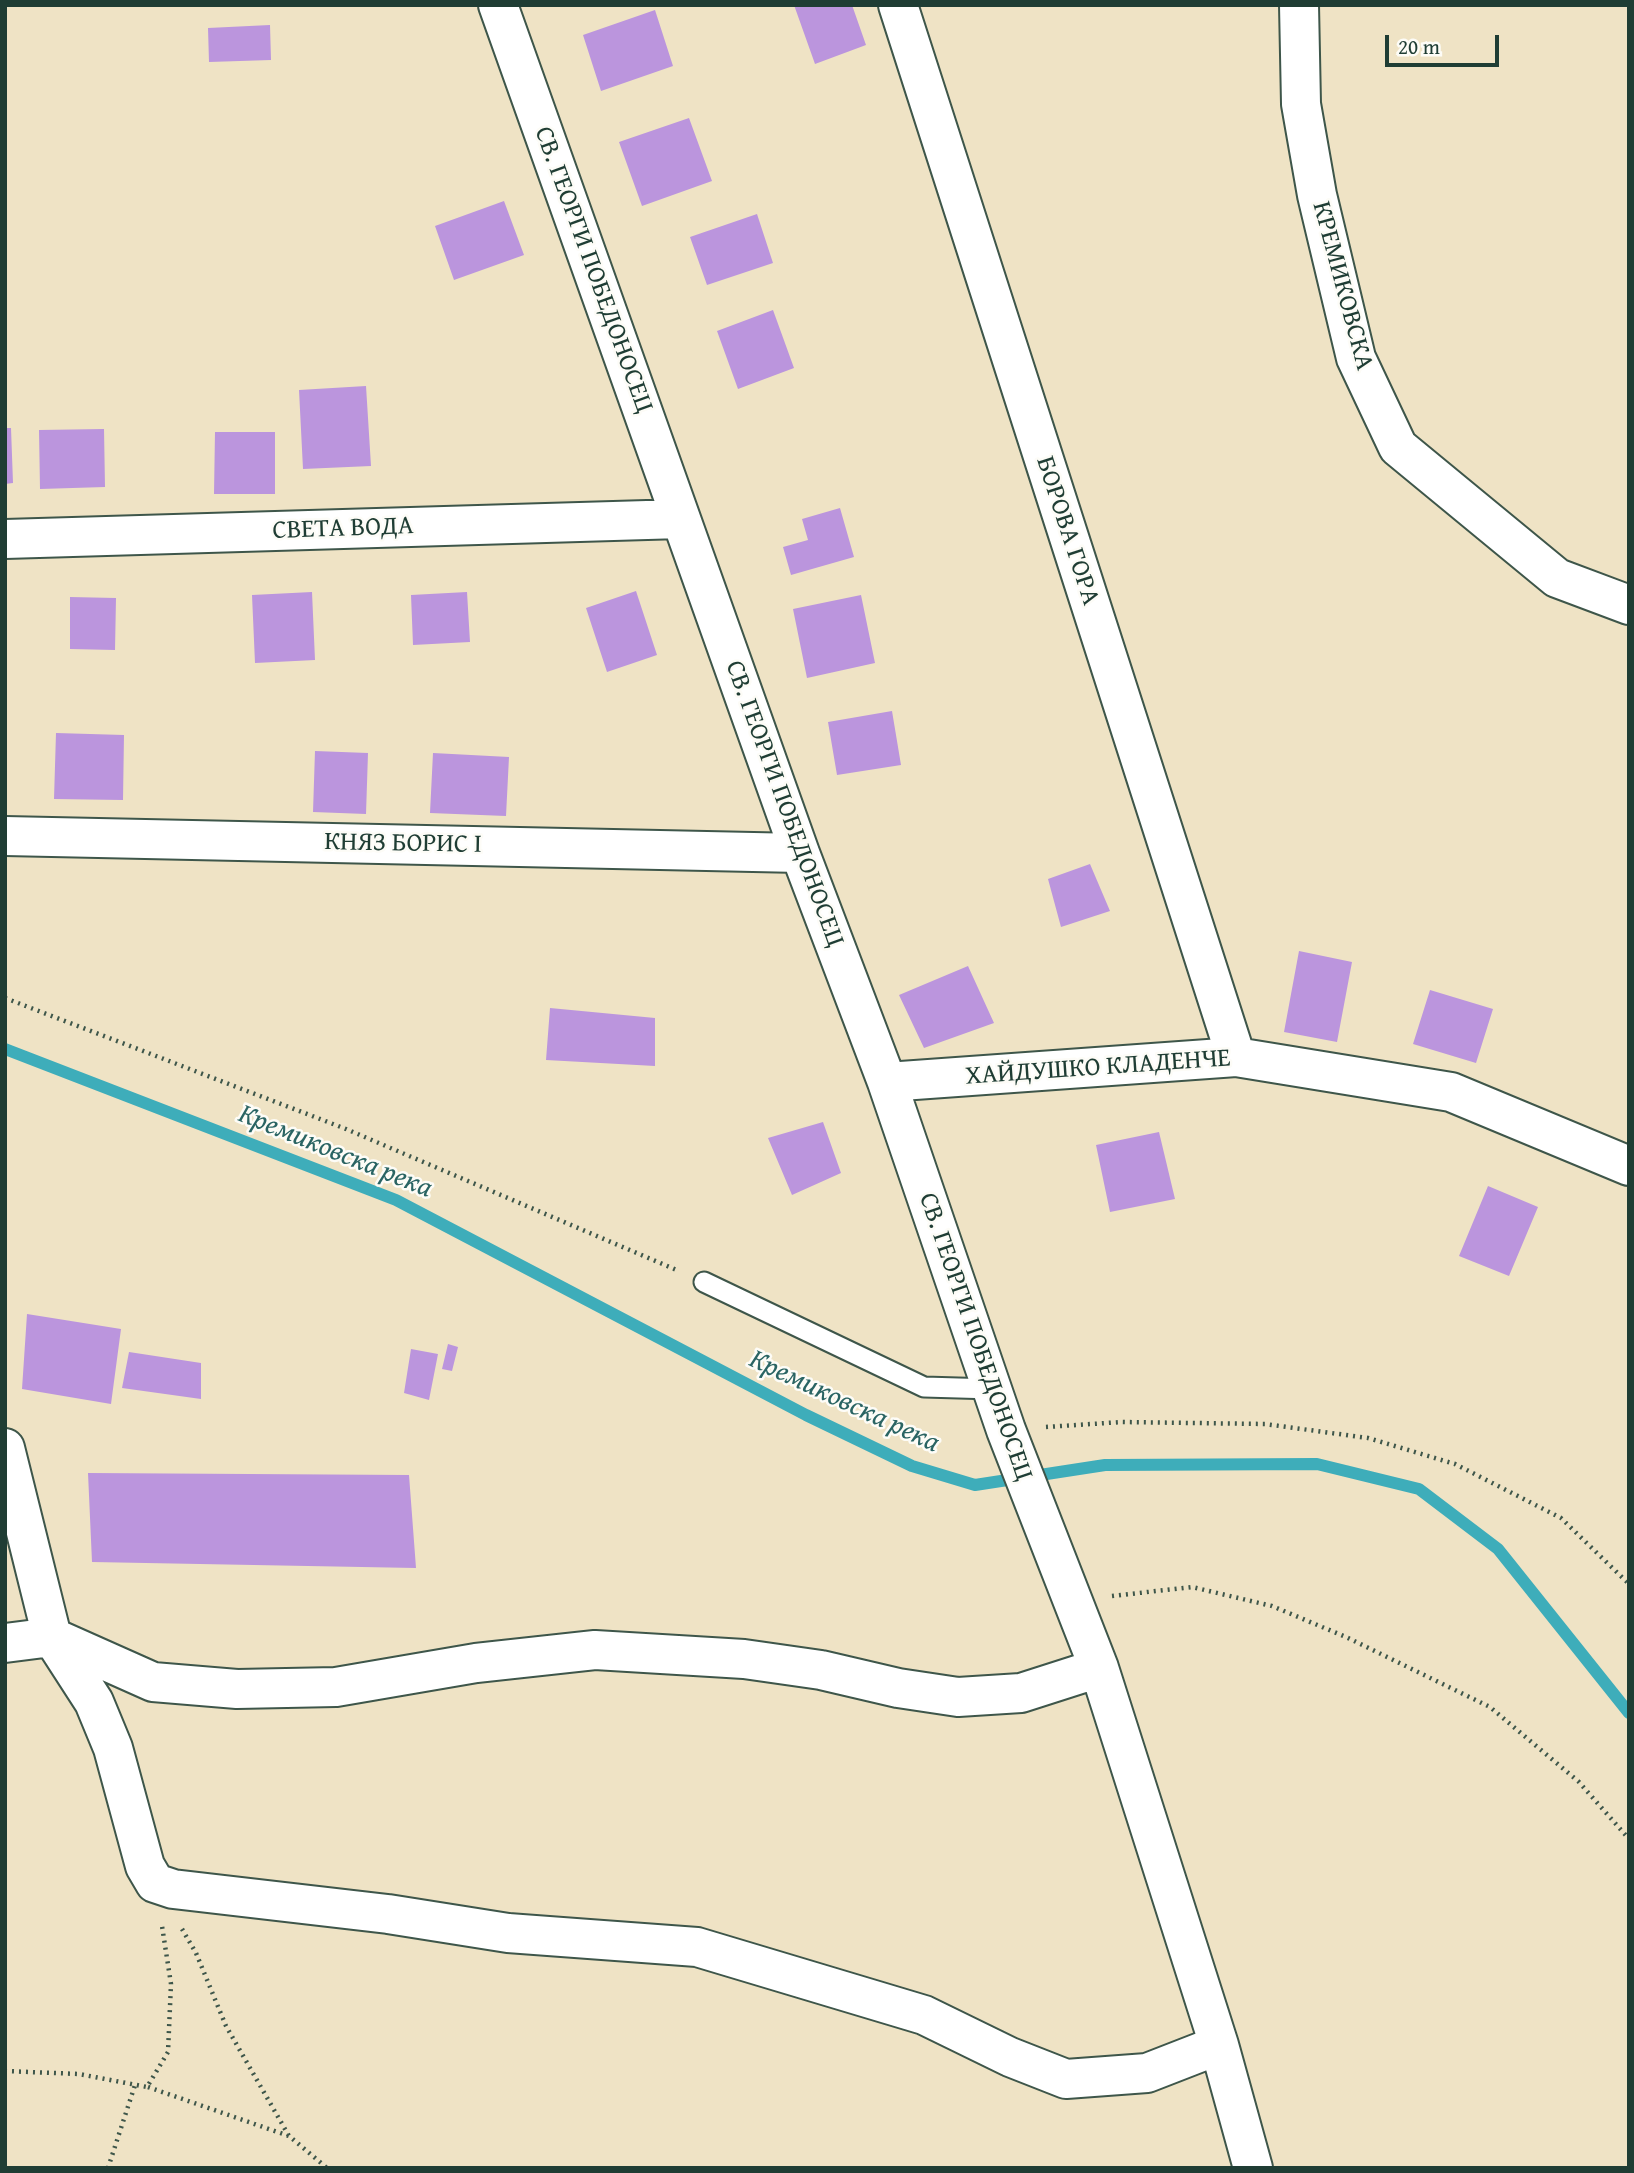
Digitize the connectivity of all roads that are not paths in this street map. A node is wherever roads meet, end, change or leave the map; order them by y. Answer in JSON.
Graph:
{"nodes":[{"id":1,"x":498,"y":5,"type":"edge"},
{"id":2,"x":898,"y":5,"type":"edge"},
{"id":3,"x":1299,"y":5,"type":"edge"},
{"id":4,"x":681,"y":519,"type":"junction"},
{"id":5,"x":5,"y":539,"type":"edge"},
{"id":6,"x":1629,"y":605,"type":"edge"},
{"id":7,"x":5,"y":836,"type":"edge"},
{"id":8,"x":800,"y":853,"type":"junction"},
{"id":9,"x":1236,"y":1057,"type":"junction"},
{"id":10,"x":887,"y":1082,"type":"junction"},
{"id":11,"x":1629,"y":1166,"type":"edge"},
{"id":12,"x":704,"y":1282,"type":"road end"},
{"id":13,"x":993,"y":1389,"type":"junction"},
{"id":14,"x":5,"y":1448,"type":"edge"},
{"id":15,"x":52,"y":1637,"type":"junction"},
{"id":16,"x":5,"y":1643,"type":"edge"},
{"id":17,"x":1099,"y":1668,"type":"junction"},
{"id":18,"x":1219,"y":2045,"type":"junction"},
{"id":19,"x":1253,"y":2168,"type":"edge"}],
"edges":[{"from":1,"to":4,"type":"street","name":"СВ. ГЕОРГИ ПОБЕДОНОСЕЦ"},
{"from":2,"to":9,"type":"street","name":"БОРОВА ГОРА"},
{"from":3,"to":6,"type":"street","name":"КРЕМИКОВСКА"},
{"from":4,"to":5,"type":"street","name":"СВЕТА ВОДА"},
{"from":4,"to":8,"type":"street","name":"СВ. ГЕОРГИ ПОБЕДОНОСЕЦ"},
{"from":7,"to":8,"type":"street","name":"КНЯЗ БОРИС I"},
{"from":8,"to":10,"type":"street","name":"СВ. ГЕОРГИ ПОБЕДОНОСЕЦ"},
{"from":9,"to":10,"type":"street","name":"ХАЙДУШКО КЛАДЕНЧЕ"},
{"from":9,"to":11,"type":"street","name":"ХАЙДУШКО КЛАДЕНЧЕ"},
{"from":10,"to":13,"type":"street","name":"СВ. ГЕОРГИ ПОБЕДОНОСЕЦ"},
{"from":12,"to":13,"type":"lane"},
{"from":13,"to":17,"type":"street","name":"СВ. ГЕОРГИ ПОБЕДОНОСЕЦ"},
{"from":14,"to":15,"type":"street"},
{"from":15,"to":16,"type":"street"},
{"from":15,"to":17,"type":"street"},
{"from":15,"to":18,"type":"street"},
{"from":17,"to":18,"type":"street","name":"СВ. ГЕОРГИ ПОБЕДОНОСЕЦ"},
{"from":18,"to":19,"type":"street","name":"СВ. ГЕОРГИ ПОБЕДОНОСЕЦ"}]}
